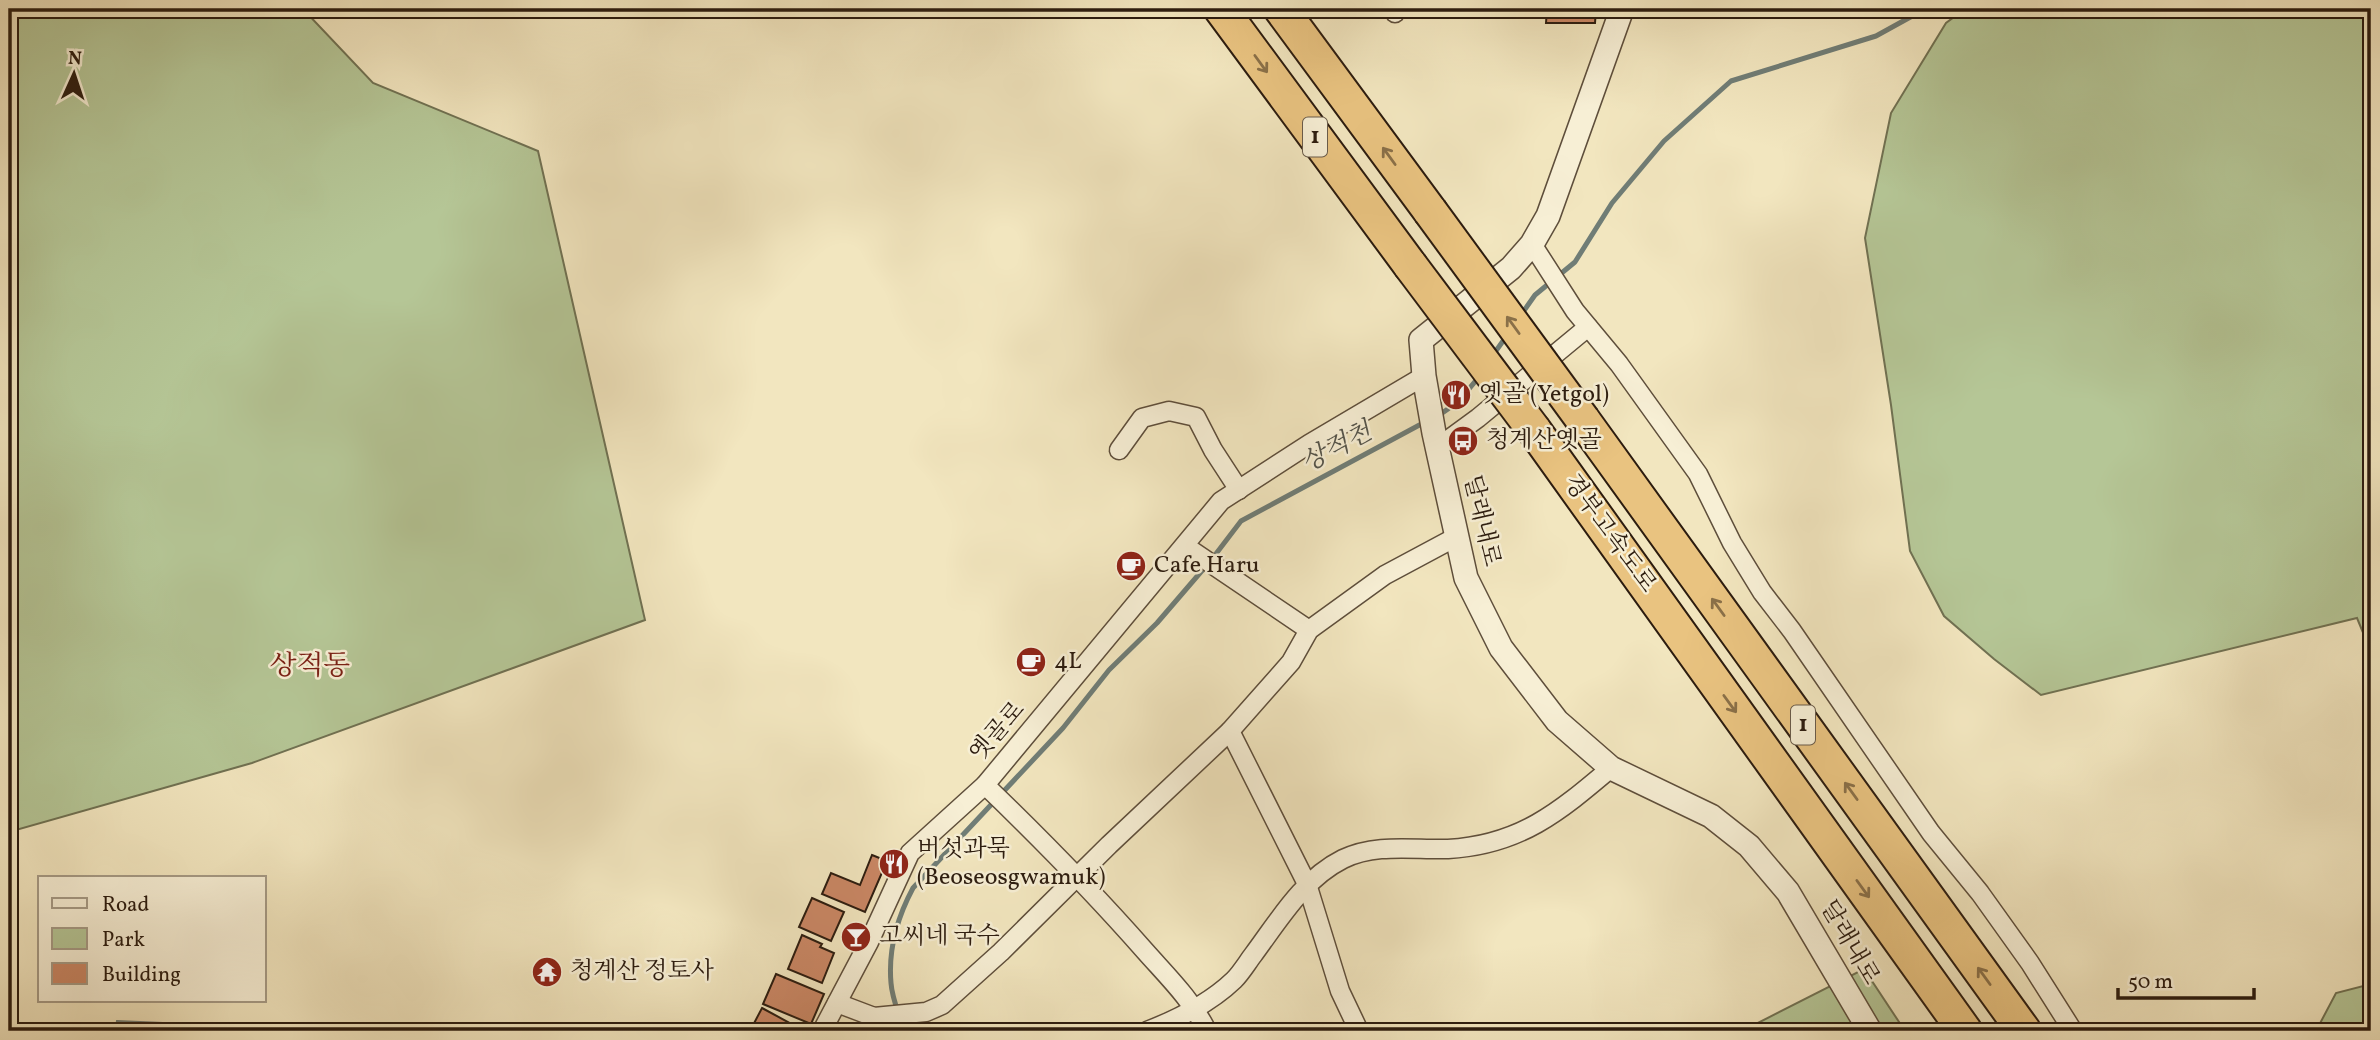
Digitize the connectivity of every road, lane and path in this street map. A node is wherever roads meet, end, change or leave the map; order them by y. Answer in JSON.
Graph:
{"nodes":[{"id":1,"x":1221,"y":9,"type":"edge"},
{"id":2,"x":1281,"y":9,"type":"edge"},
{"id":3,"x":1622,"y":9,"type":"edge"},
{"id":4,"x":1532,"y":244,"type":"junction"},
{"id":5,"x":1588,"y":327,"type":"junction"},
{"id":6,"x":1426,"y":387,"type":"junction"},
{"id":7,"x":1436,"y":440,"type":"junction"},
{"id":8,"x":1119,"y":450,"type":"dead end"},
{"id":9,"x":1239,"y":490,"type":"junction"},
{"id":10,"x":1457,"y":537,"type":"junction"},
{"id":11,"x":1192,"y":551,"type":"junction"},
{"id":12,"x":1309,"y":630,"type":"junction"},
{"id":13,"x":1230,"y":731,"type":"junction"},
{"id":14,"x":1611,"y":768,"type":"junction"},
{"id":15,"x":985,"y":785,"type":"junction"},
{"id":16,"x":1078,"y":876,"type":"junction"},
{"id":17,"x":1307,"y":884,"type":"junction"},
{"id":18,"x":837,"y":1003,"type":"junction"},
{"id":19,"x":1196,"y":1009,"type":"junction"},
{"id":20,"x":822,"y":1031,"type":"edge"},
{"id":21,"x":1147,"y":1031,"type":"edge"},
{"id":22,"x":1207,"y":1031,"type":"edge"},
{"id":23,"x":1359,"y":1031,"type":"edge"},
{"id":24,"x":1870,"y":1031,"type":"edge"},
{"id":25,"x":1965,"y":1031,"type":"edge"},
{"id":26,"x":2024,"y":1031,"type":"edge"},
{"id":27,"x":2073,"y":1031,"type":"edge"}],
"edges":[{"from":1,"to":25,"type":"highway","name":"경부고속도로","number":"1","one_way":true,"bridge":true},
{"from":26,"to":2,"type":"highway","name":"경부고속도로","number":"1","one_way":true,"bridge":true},
{"from":3,"to":4,"type":"street","name":"달래내로"},
{"from":4,"to":5,"type":"street"},
{"from":4,"to":6,"type":"street","name":"달래내로"},
{"from":5,"to":7,"type":"street"},
{"from":5,"to":27,"type":"street"},
{"from":6,"to":7,"type":"street","name":"달래내로"},
{"from":6,"to":9,"type":"street","name":"옛골로"},
{"from":7,"to":10,"type":"street","name":"달래내로"},
{"from":8,"to":9,"type":"street"},
{"from":9,"to":11,"type":"street","name":"옛골로"},
{"from":10,"to":12,"type":"street"},
{"from":10,"to":14,"type":"street","name":"달래내로"},
{"from":11,"to":12,"type":"street"},
{"from":11,"to":15,"type":"street","name":"옛골로"},
{"from":12,"to":13,"type":"street"},
{"from":13,"to":16,"type":"street"},
{"from":13,"to":17,"type":"street"},
{"from":14,"to":17,"type":"street"},
{"from":14,"to":24,"type":"street","name":"달래내로"},
{"from":15,"to":16,"type":"street"},
{"from":15,"to":18,"type":"street","name":"옛골로"},
{"from":16,"to":18,"type":"street"},
{"from":16,"to":19,"type":"street"},
{"from":17,"to":19,"type":"street"},
{"from":17,"to":23,"type":"street"},
{"from":18,"to":20,"type":"street","name":"옛골로"},
{"from":19,"to":21,"type":"street"},
{"from":19,"to":22,"type":"street"}]}
